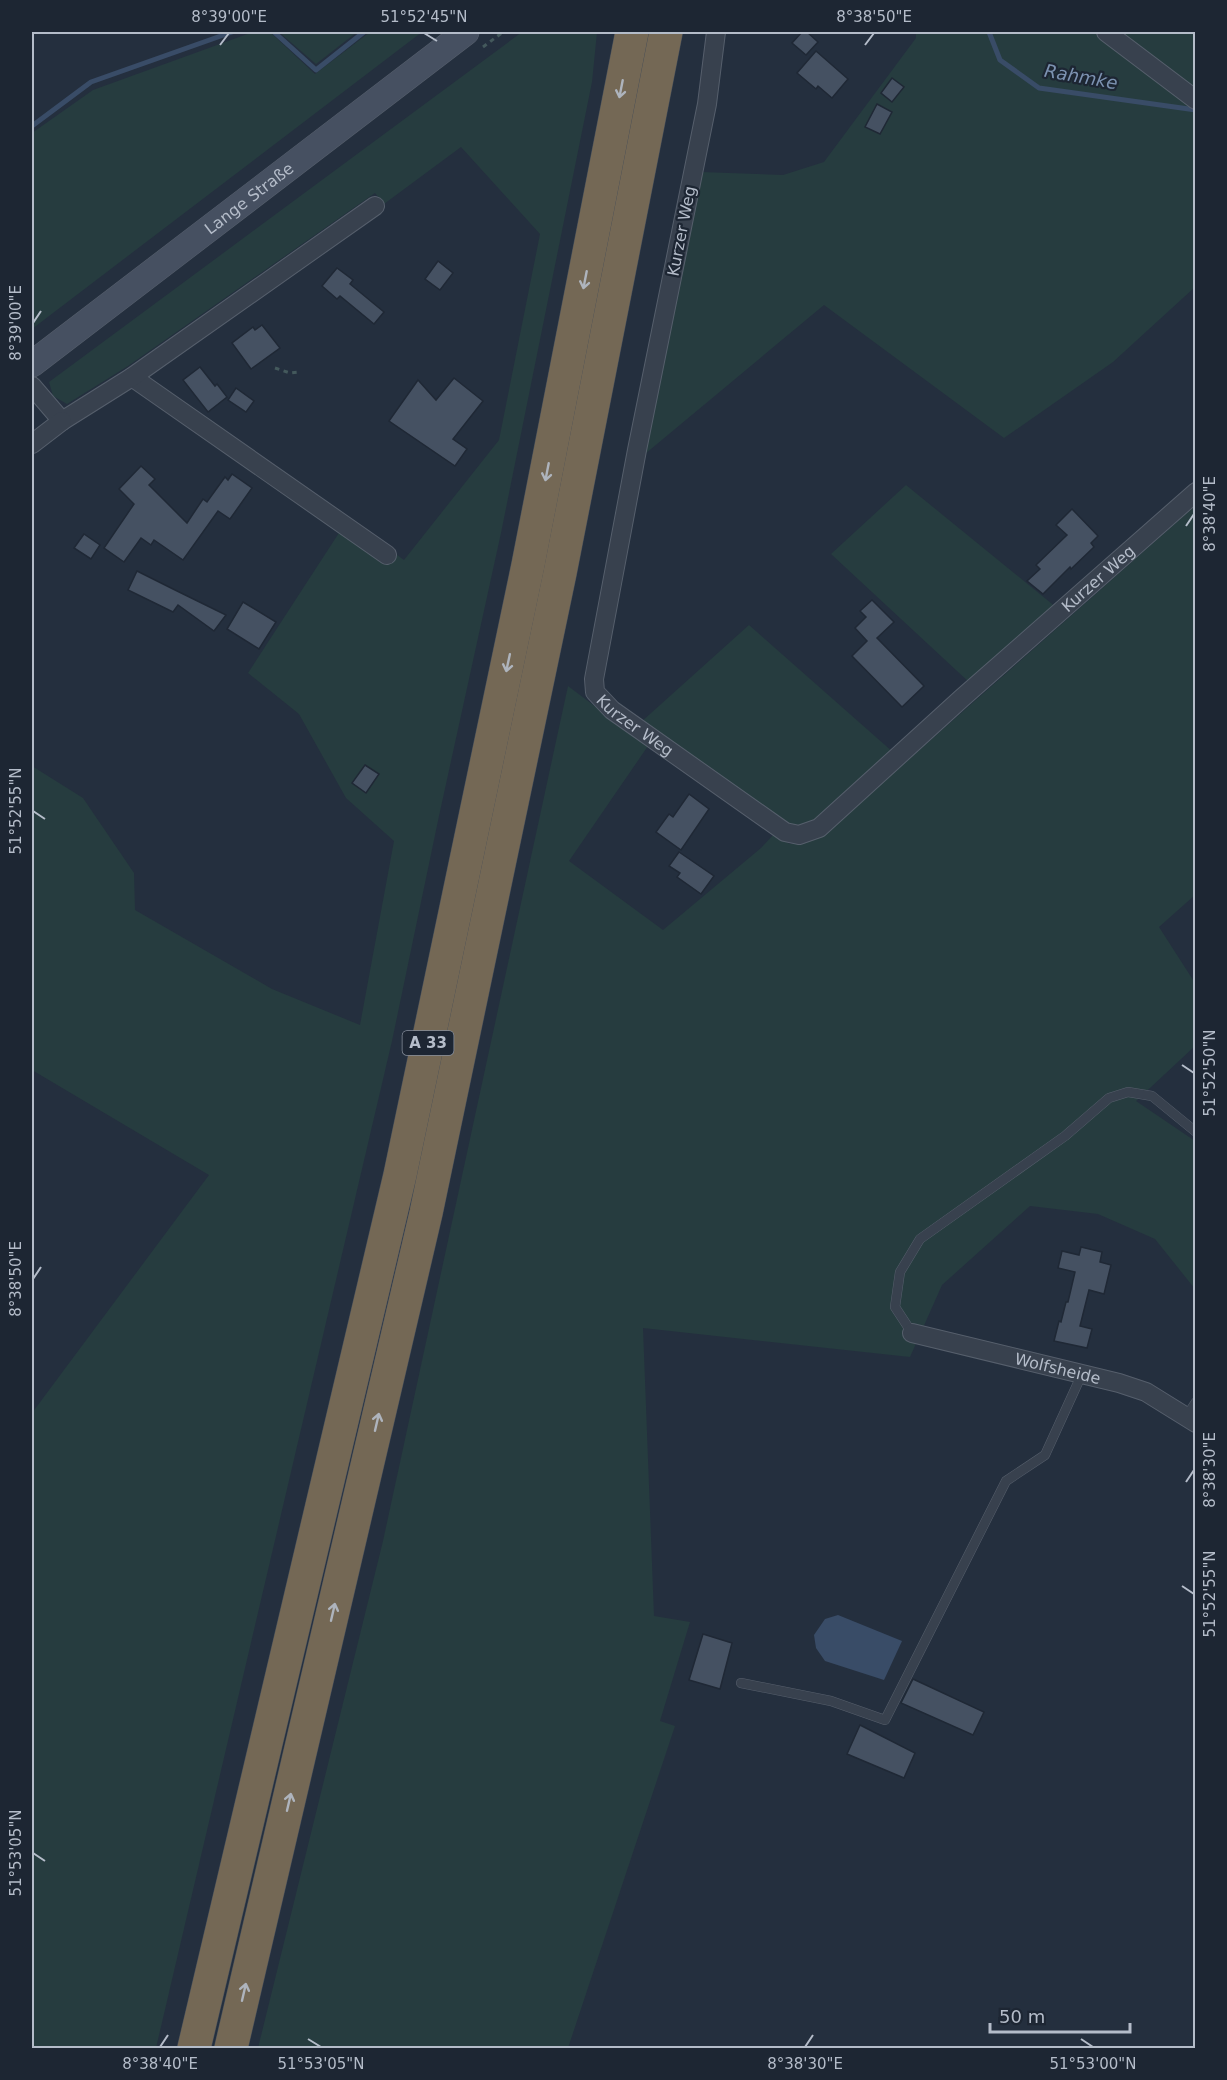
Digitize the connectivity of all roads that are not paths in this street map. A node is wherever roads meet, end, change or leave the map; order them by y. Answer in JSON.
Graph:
{"nodes":[{"id":1,"x":466,"y":32,"type":"edge"},
{"id":2,"x":632,"y":32,"type":"edge"},
{"id":3,"x":666,"y":32,"type":"edge"},
{"id":4,"x":716,"y":32,"type":"edge"},
{"id":5,"x":1106,"y":32,"type":"edge"},
{"id":6,"x":1196,"y":100,"type":"edge"},
{"id":7,"x":375,"y":206,"type":"dead end"},
{"id":8,"x":32,"y":364,"type":"edge"},
{"id":9,"x":132,"y":377,"type":"junction"},
{"id":10,"x":32,"y":386,"type":"edge"},
{"id":11,"x":62,"y":422,"type":"junction"},
{"id":12,"x":32,"y":444,"type":"edge"},
{"id":13,"x":1196,"y":492,"type":"edge"},
{"id":14,"x":387,"y":555,"type":"dead end"},
{"id":15,"x":1196,"y":1132,"type":"edge"},
{"id":16,"x":912,"y":1333,"type":"joint"},
{"id":17,"x":1082,"y":1374,"type":"junction"},
{"id":18,"x":1192,"y":1414,"type":"edge"},
{"id":19,"x":741,"y":1683,"type":"dead end"},
{"id":20,"x":194,"y":2049,"type":"edge"},
{"id":21,"x":231,"y":2049,"type":"edge"}],
"edges":[{"from":1,"to":8,"type":"street","name":"Lange Straße"},
{"from":2,"to":20,"type":"highway","number":"A 33","one_way":true},
{"from":21,"to":3,"type":"highway","number":"A 33","one_way":true},
{"from":4,"to":13,"type":"street","name":"Kurzer Weg"},
{"from":5,"to":6,"type":"street"},
{"from":7,"to":9,"type":"street"},
{"from":9,"to":11,"type":"street"},
{"from":9,"to":14,"type":"street"},
{"from":10,"to":11,"type":"street"},
{"from":11,"to":12,"type":"street"},
{"from":15,"to":16,"type":"lane"},
{"from":16,"to":17,"type":"street","name":"Wolfsheide"},
{"from":17,"to":18,"type":"street","name":"Wolfsheide"},
{"from":17,"to":19,"type":"lane"}]}
